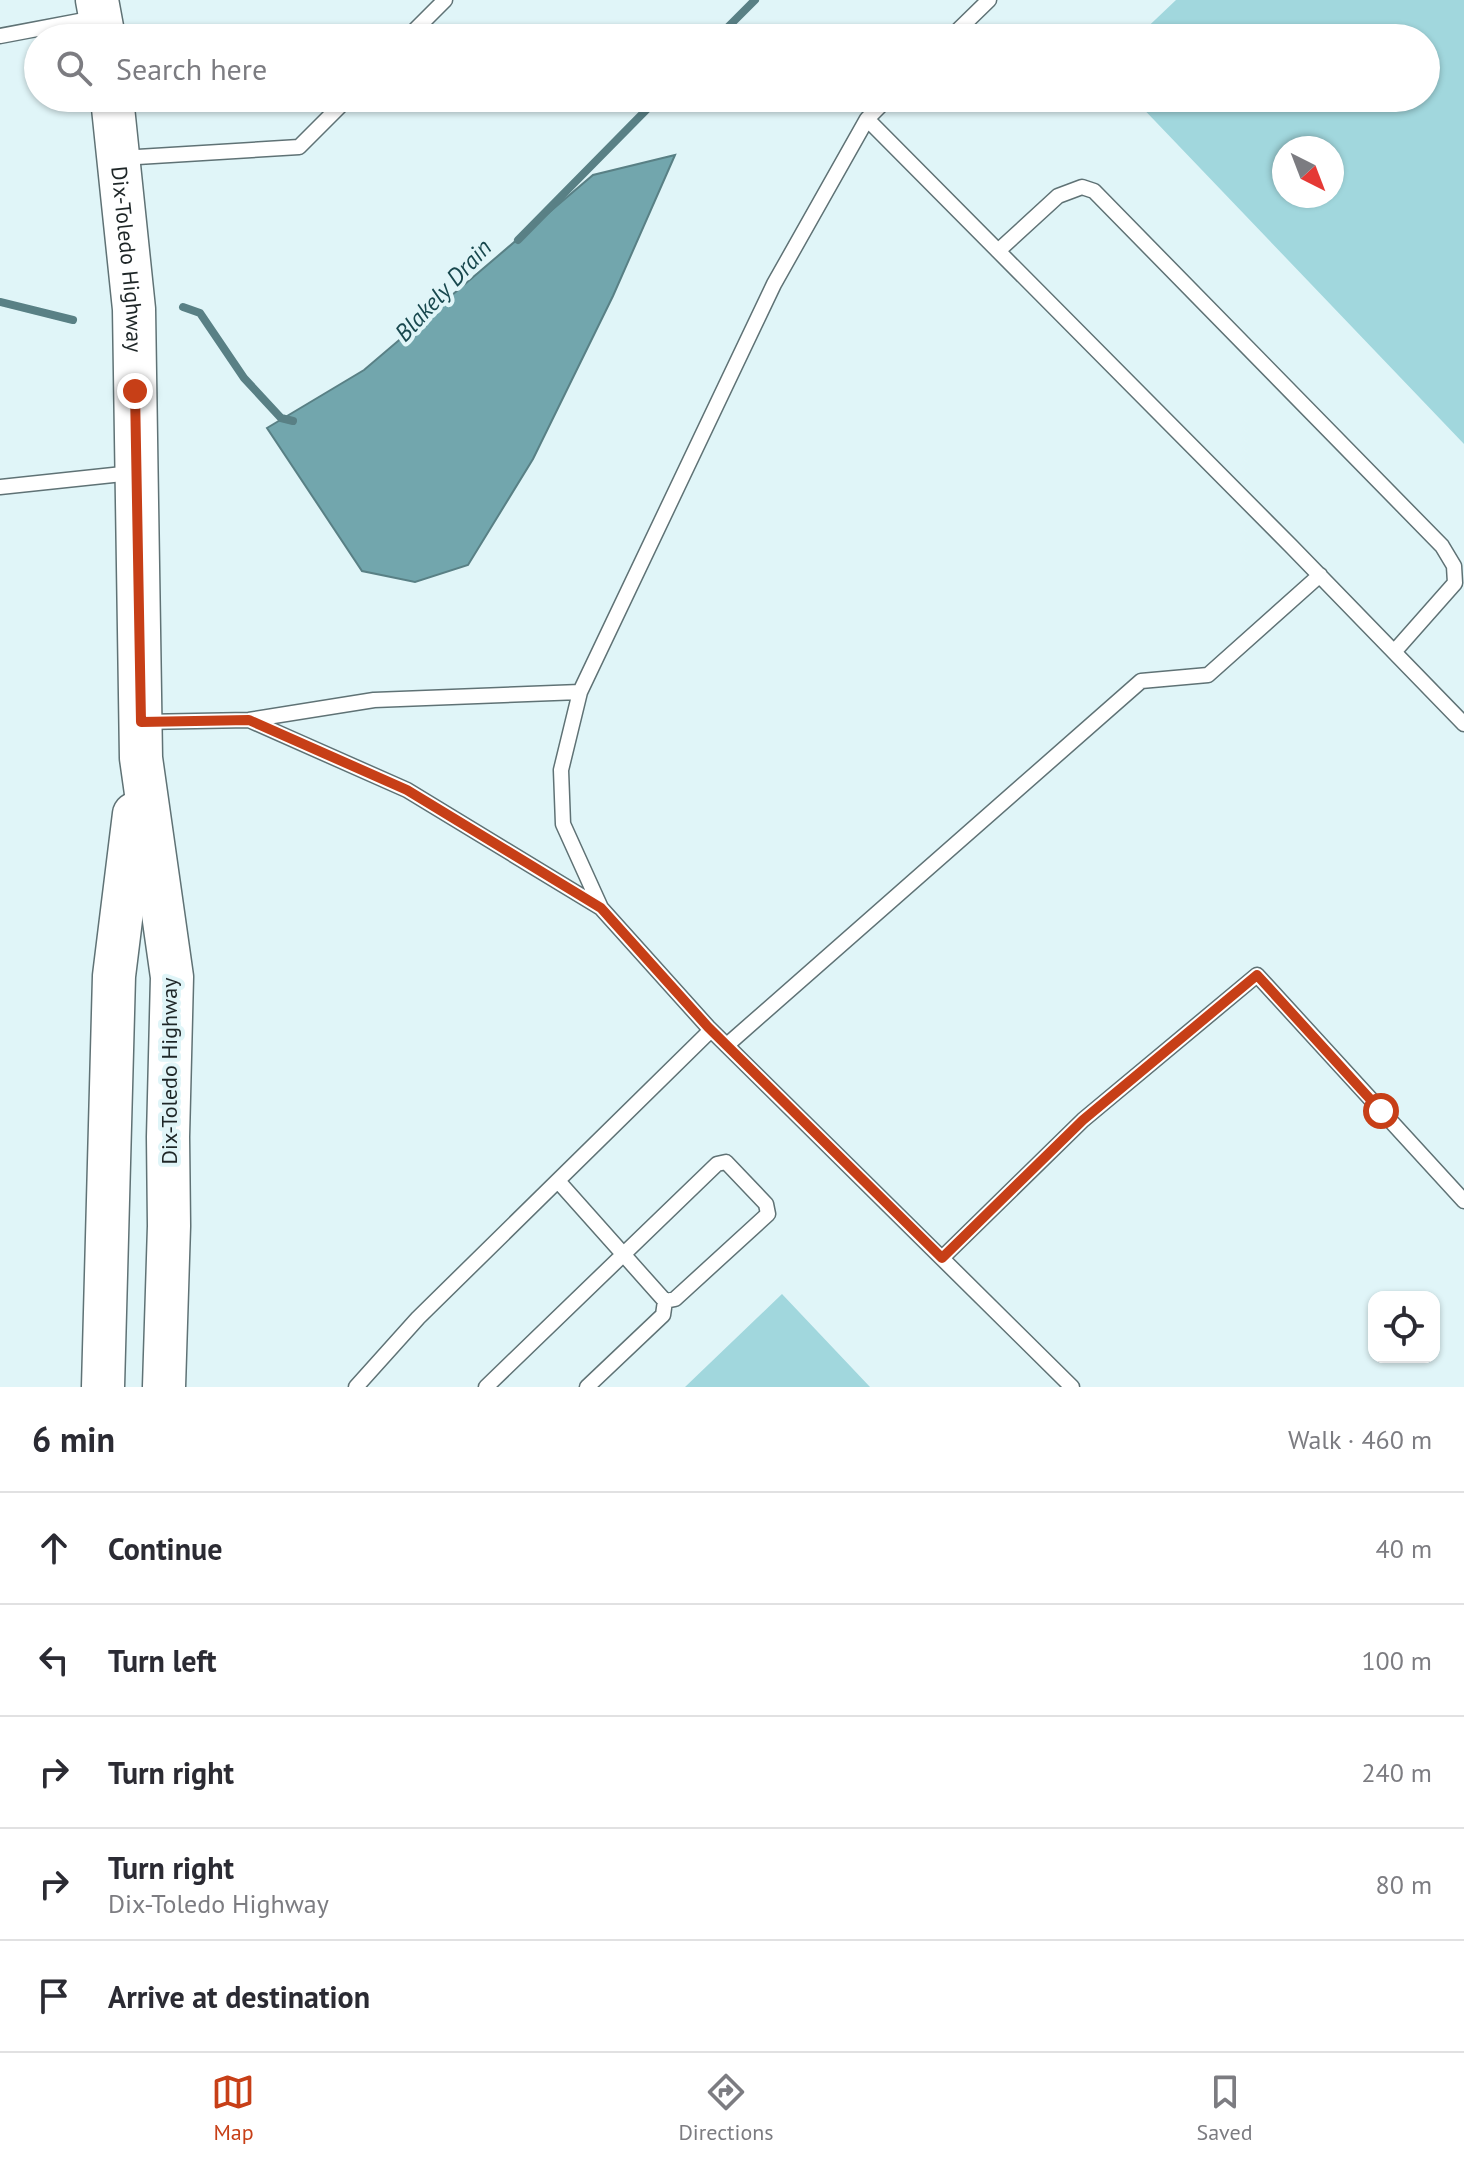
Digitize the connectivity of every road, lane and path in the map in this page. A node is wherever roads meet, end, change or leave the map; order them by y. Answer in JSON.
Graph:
{"nodes":[{"id":1,"x":445,"y":0,"type":"edge"},
{"id":2,"x":989,"y":0,"type":"edge"},
{"id":3,"x":100,"y":18,"type":"edge"},
{"id":4,"x":67,"y":24,"type":"edge"},
{"id":5,"x":421,"y":24,"type":"edge"},
{"id":6,"x":964,"y":24,"type":"edge"},
{"id":7,"x":24,"y":32,"type":"edge"},
{"id":8,"x":0,"y":36,"type":"edge"},
{"id":9,"x":114,"y":112,"type":"edge"},
{"id":10,"x":334,"y":112,"type":"edge"},
{"id":11,"x":874,"y":112,"type":"edge"},
{"id":12,"x":867,"y":119,"type":"junction"},
{"id":13,"x":119,"y":158,"type":"junction"},
{"id":14,"x":998,"y":251,"type":"junction"},
{"id":15,"x":137,"y":473,"type":"junction"},
{"id":16,"x":0,"y":487,"type":"edge"},
{"id":17,"x":1320,"y":575,"type":"junction"},
{"id":18,"x":1394,"y":652,"type":"junction"},
{"id":19,"x":580,"y":692,"type":"junction"},
{"id":20,"x":249,"y":720,"type":"junction"},
{"id":21,"x":1464,"y":724,"type":"edge"},
{"id":22,"x":141,"y":740,"type":"junction"},
{"id":23,"x":601,"y":908,"type":"junction"},
{"id":24,"x":711,"y":1030,"type":"junction"},
{"id":25,"x":727,"y":1045,"type":"junction"},
{"id":26,"x":558,"y":1181,"type":"junction"},
{"id":27,"x":1464,"y":1201,"type":"edge"},
{"id":28,"x":623,"y":1254,"type":"junction"},
{"id":29,"x":942,"y":1258,"type":"junction"},
{"id":30,"x":665,"y":1301,"type":"junction"},
{"id":31,"x":103,"y":1387,"type":"edge"},
{"id":32,"x":164,"y":1387,"type":"edge"},
{"id":33,"x":356,"y":1387,"type":"edge"},
{"id":34,"x":486,"y":1387,"type":"edge"},
{"id":35,"x":587,"y":1387,"type":"edge"},
{"id":36,"x":1072,"y":1387,"type":"edge"}],
"edges":[{"from":1,"to":5,"type":"lane"},
{"from":2,"to":6,"type":"lane"},
{"from":3,"to":4,"type":"lane"},
{"from":7,"to":8,"type":"lane"},
{"from":9,"to":13,"type":"main road","name":"Dix-Toledo Highway"},
{"from":10,"to":13,"type":"lane"},
{"from":11,"to":12,"type":"lane"},
{"from":12,"to":14,"type":"lane"},
{"from":12,"to":19,"type":"lane"},
{"from":13,"to":15,"type":"main road","name":"Dix-Toledo Highway"},
{"from":14,"to":17,"type":"lane"},
{"from":14,"to":18,"type":"lane"},
{"from":15,"to":16,"type":"lane"},
{"from":15,"to":22,"type":"main road","name":"Dix-Toledo Highway"},
{"from":17,"to":18,"type":"lane"},
{"from":17,"to":25,"type":"lane"},
{"from":18,"to":21,"type":"lane"},
{"from":19,"to":20,"type":"lane"},
{"from":19,"to":23,"type":"lane"},
{"from":20,"to":22,"type":"lane"},
{"from":20,"to":23,"type":"lane"},
{"from":22,"to":31,"type":"main road","name":"Dix-Toledo Highway"},
{"from":22,"to":32,"type":"main road","name":"Dix-Toledo Highway"},
{"from":23,"to":24,"type":"lane"},
{"from":24,"to":25,"type":"lane"},
{"from":24,"to":26,"type":"lane"},
{"from":25,"to":29,"type":"lane"},
{"from":26,"to":28,"type":"lane"},
{"from":26,"to":33,"type":"lane"},
{"from":27,"to":29,"type":"lane"},
{"from":28,"to":30,"type":"lane"},
{"from":28,"to":30,"type":"lane"},
{"from":28,"to":34,"type":"lane"},
{"from":29,"to":36,"type":"lane"},
{"from":30,"to":35,"type":"lane"}]}
